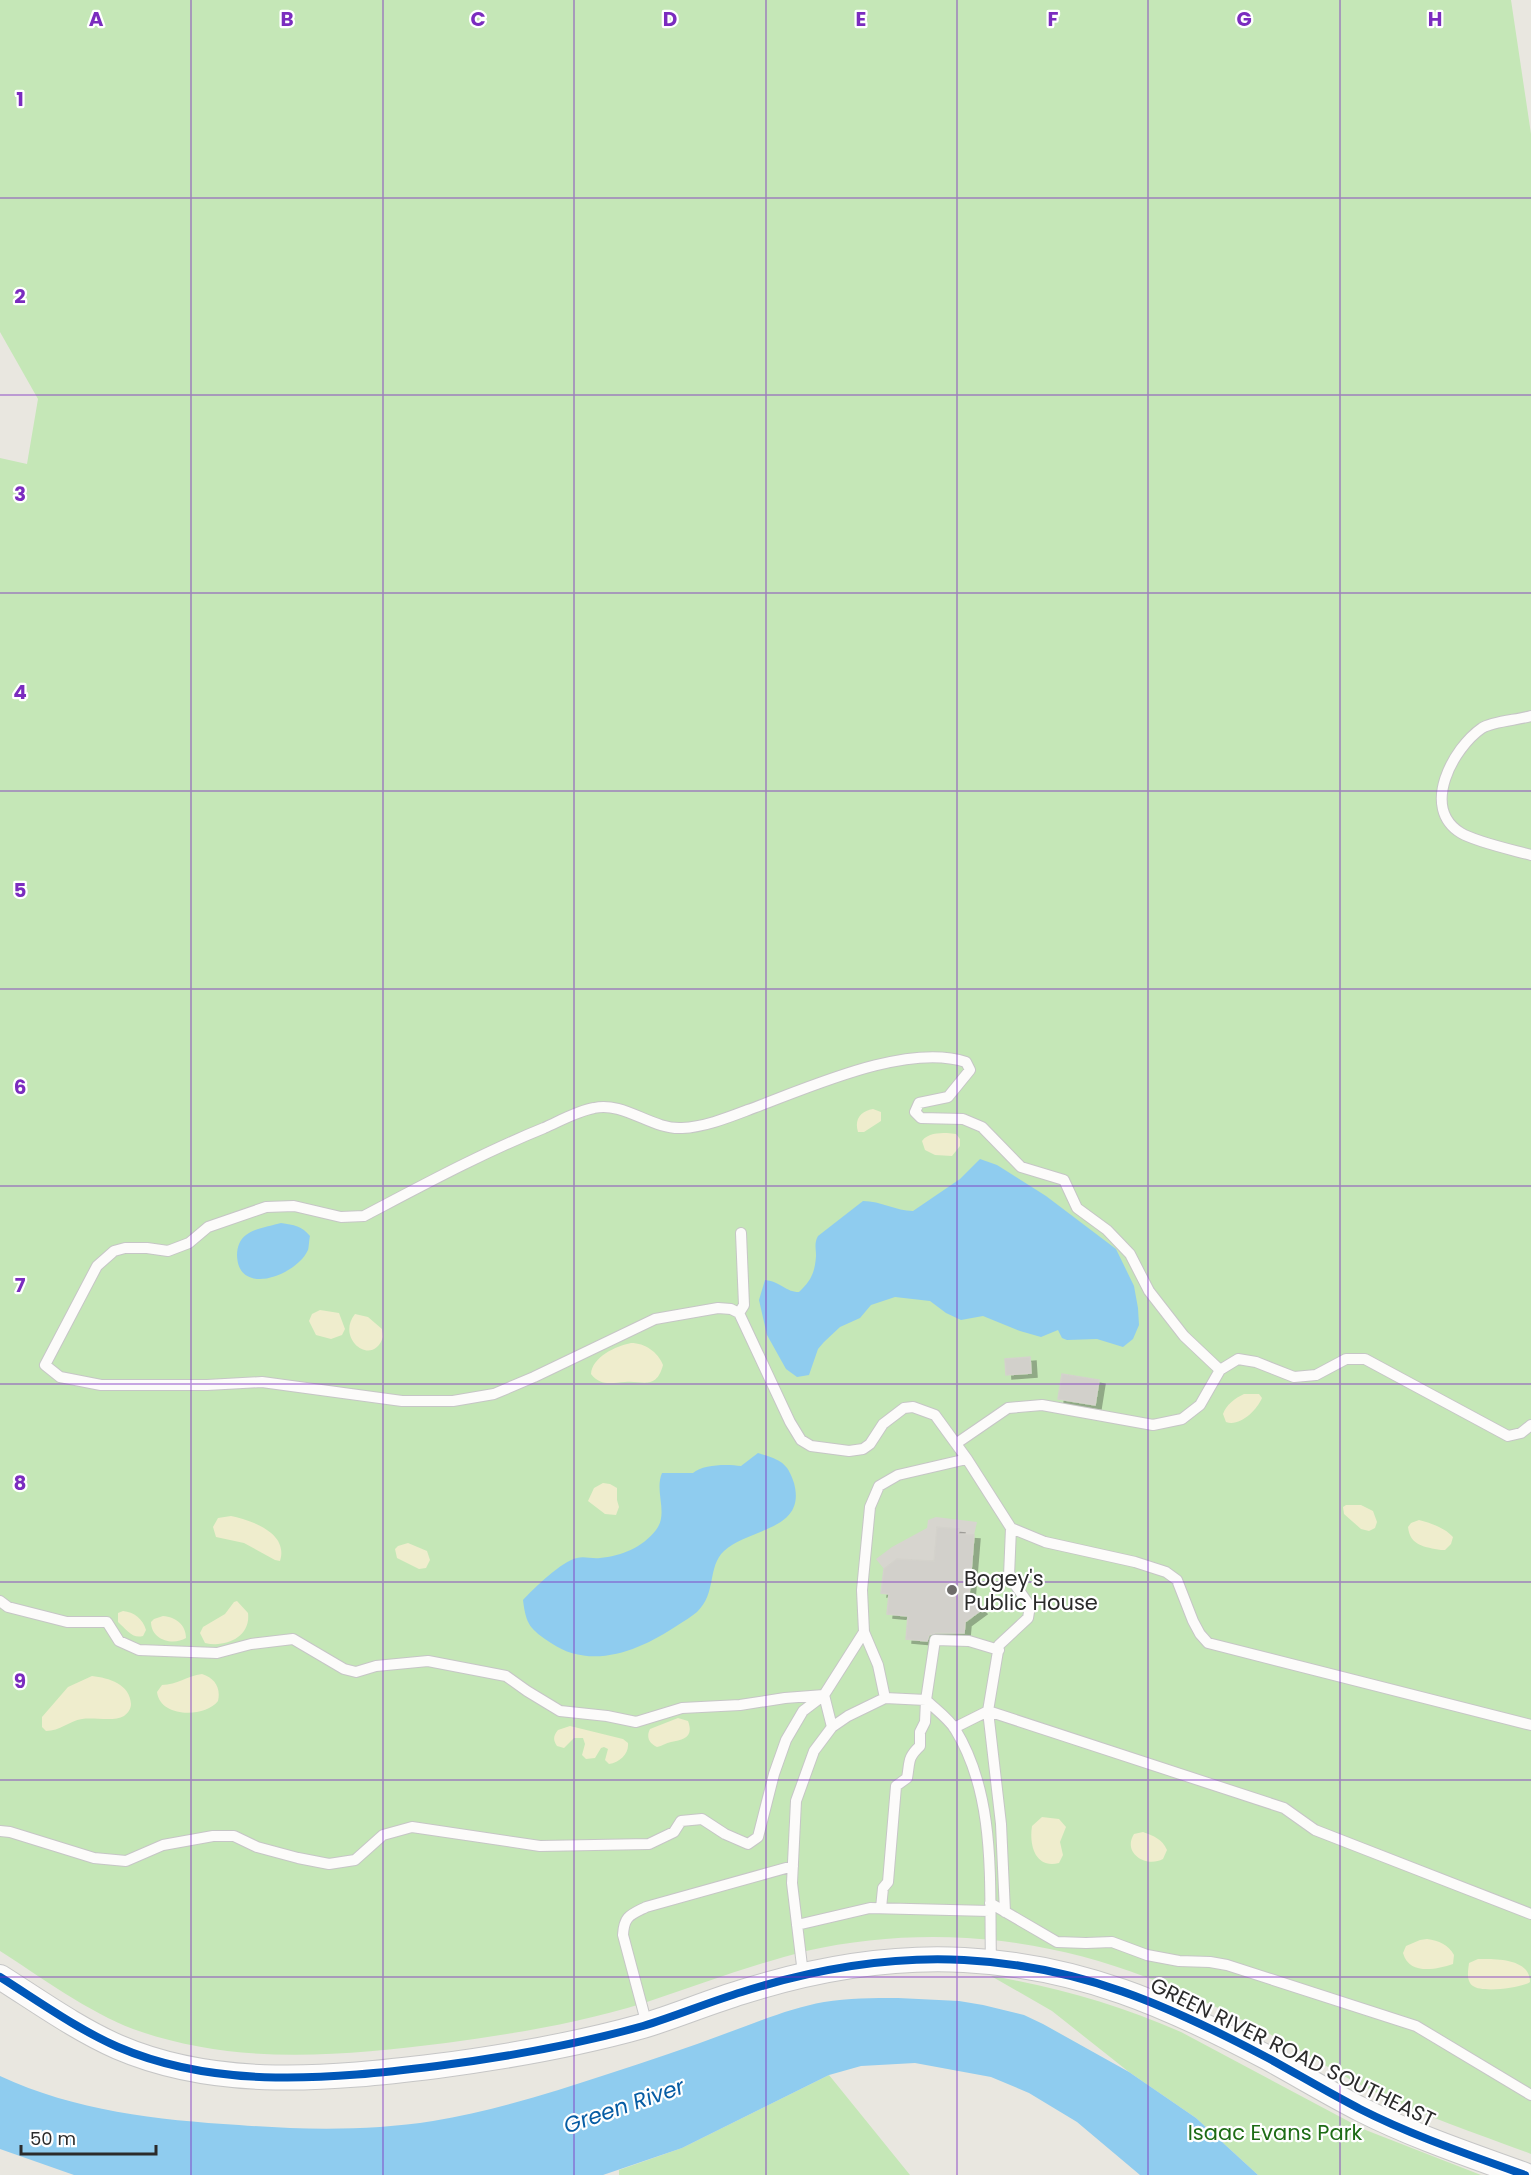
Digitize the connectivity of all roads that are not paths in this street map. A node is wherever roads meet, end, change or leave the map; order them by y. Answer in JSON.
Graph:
{"nodes":[{"id":1,"x":1531,"y":716,"type":"edge"},
{"id":2,"x":1531,"y":855,"type":"edge"},
{"id":3,"x":741,"y":1233,"type":"dead end"},
{"id":4,"x":740,"y":1313,"type":"junction"},
{"id":5,"x":1220,"y":1370,"type":"junction"},
{"id":6,"x":1531,"y":1425,"type":"edge"},
{"id":7,"x":957,"y":1443,"type":"junction"},
{"id":8,"x":967,"y":1459,"type":"junction"},
{"id":9,"x":1011,"y":1528,"type":"junction"},
{"id":10,"x":0,"y":1601,"type":"edge"},
{"id":11,"x":864,"y":1632,"type":"junction"},
{"id":12,"x":999,"y":1650,"type":"junction"},
{"id":13,"x":824,"y":1695,"type":"junction"},
{"id":14,"x":885,"y":1698,"type":"junction"},
{"id":15,"x":926,"y":1700,"type":"junction"},
{"id":16,"x":988,"y":1711,"type":"junction"},
{"id":17,"x":1531,"y":1725,"type":"edge"},
{"id":18,"x":832,"y":1727,"type":"junction"},
{"id":19,"x":954,"y":1728,"type":"junction"},
{"id":20,"x":0,"y":1831,"type":"edge"},
{"id":21,"x":793,"y":1866,"type":"junction"},
{"id":22,"x":990,"y":1907,"type":"junction"},
{"id":23,"x":881,"y":1908,"type":"junction"},
{"id":24,"x":1005,"y":1912,"type":"junction"},
{"id":25,"x":1531,"y":1914,"type":"edge"},
{"id":26,"x":797,"y":1925,"type":"junction"},
{"id":27,"x":991,"y":1961,"type":"junction"},
{"id":28,"x":803,"y":1974,"type":"junction"},
{"id":29,"x":0,"y":1977,"type":"edge"},
{"id":30,"x":646,"y":2025,"type":"junction"},
{"id":31,"x":1531,"y":2095,"type":"edge"},
{"id":32,"x":1525,"y":2175,"type":"edge"}],
"edges":[{"from":1,"to":2,"type":"lane"},
{"from":3,"to":4,"type":"lane"},
{"from":4,"to":5,"type":"lane"},
{"from":4,"to":7,"type":"lane"},
{"from":5,"to":6,"type":"lane"},
{"from":5,"to":7,"type":"lane"},
{"from":7,"to":8,"type":"lane"},
{"from":8,"to":9,"type":"lane"},
{"from":8,"to":11,"type":"lane"},
{"from":9,"to":12,"type":"lane"},
{"from":9,"to":17,"type":"lane"},
{"from":10,"to":13,"type":"lane"},
{"from":11,"to":13,"type":"lane"},
{"from":11,"to":14,"type":"lane"},
{"from":12,"to":15,"type":"lane"},
{"from":12,"to":16,"type":"lane"},
{"from":13,"to":18,"type":"lane"},
{"from":13,"to":20,"type":"lane"},
{"from":14,"to":15,"type":"lane"},
{"from":14,"to":18,"type":"lane"},
{"from":15,"to":19,"type":"lane"},
{"from":15,"to":23,"type":"lane"},
{"from":16,"to":19,"type":"lane"},
{"from":16,"to":24,"type":"lane"},
{"from":16,"to":25,"type":"lane"},
{"from":18,"to":21,"type":"lane"},
{"from":19,"to":22,"type":"lane"},
{"from":21,"to":26,"type":"lane"},
{"from":21,"to":30,"type":"lane"},
{"from":22,"to":23,"type":"lane"},
{"from":22,"to":24,"type":"lane"},
{"from":22,"to":27,"type":"lane"},
{"from":23,"to":26,"type":"lane"},
{"from":24,"to":31,"type":"lane"},
{"from":26,"to":28,"type":"lane"},
{"from":27,"to":28,"type":"street","name":"GREEN RIVER ROAD SOUTHEAST"},
{"from":27,"to":32,"type":"street","name":"GREEN RIVER ROAD SOUTHEAST"},
{"from":28,"to":30,"type":"street","name":"GREEN RIVER ROAD SOUTHEAST"},
{"from":29,"to":30,"type":"street","name":"GREEN RIVER ROAD SOUTHEAST"}]}
